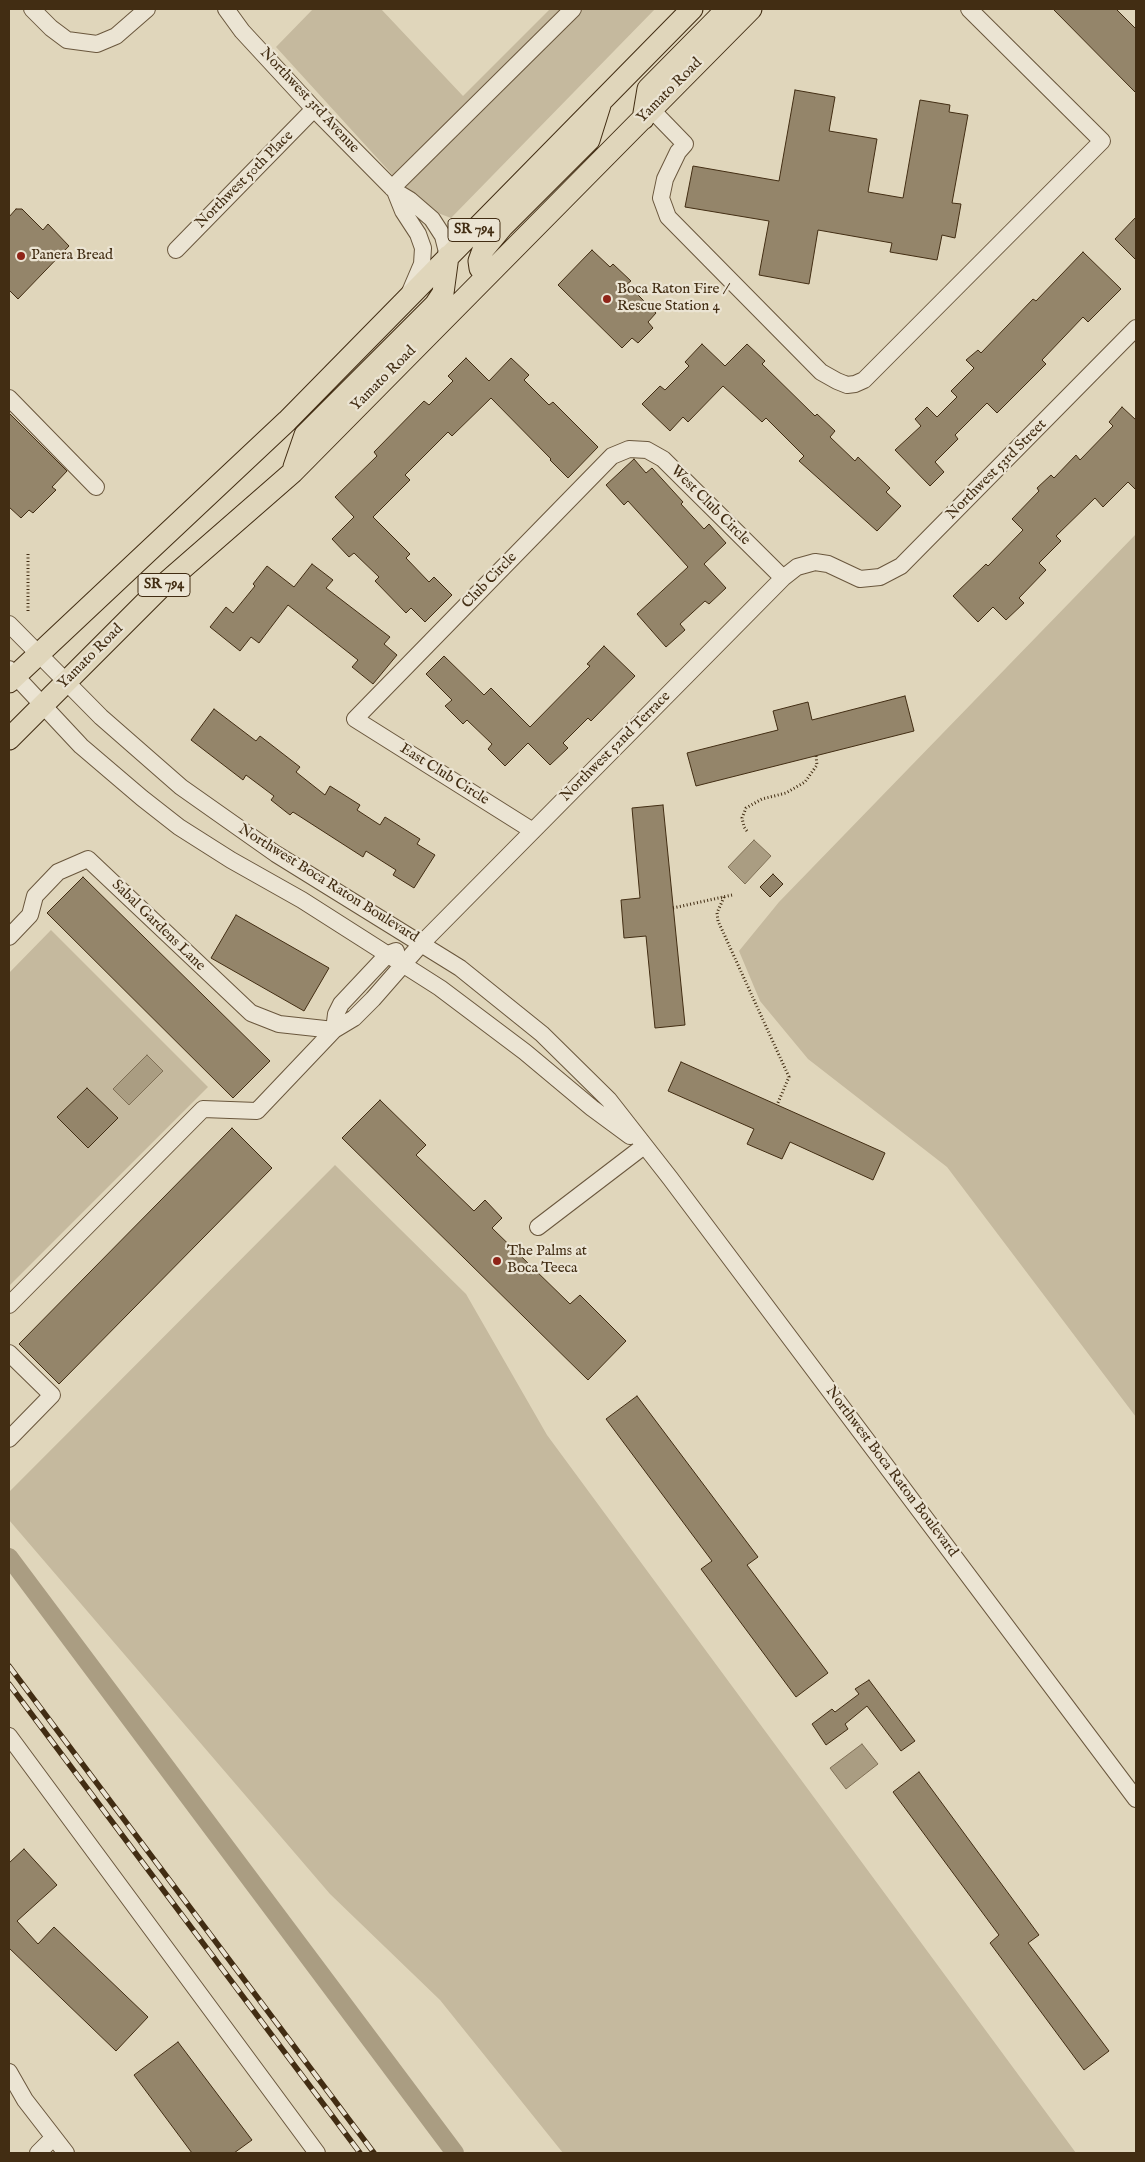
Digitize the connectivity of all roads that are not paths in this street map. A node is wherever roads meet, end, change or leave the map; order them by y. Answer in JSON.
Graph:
{"nodes":[{"id":1,"x":32,"y":9,"type":"edge"},
{"id":2,"x":147,"y":9,"type":"edge"},
{"id":3,"x":226,"y":9,"type":"edge"},
{"id":4,"x":573,"y":9,"type":"edge"},
{"id":5,"x":692,"y":9,"type":"edge"},
{"id":6,"x":727,"y":9,"type":"edge"},
{"id":7,"x":751,"y":9,"type":"edge"},
{"id":8,"x":969,"y":9,"type":"edge"},
{"id":9,"x":601,"y":100,"type":"junction"},
{"id":10,"x":314,"y":110,"type":"junction"},
{"id":11,"x":648,"y":114,"type":"junction"},
{"id":12,"x":394,"y":190,"type":"junction"},
{"id":13,"x":176,"y":250,"type":"dead end"},
{"id":14,"x":448,"y":256,"type":"junction"},
{"id":15,"x":486,"y":276,"type":"junction"},
{"id":16,"x":409,"y":296,"type":"junction"},
{"id":17,"x":1136,"y":328,"type":"edge"},
{"id":18,"x":9,"y":398,"type":"edge"},
{"id":19,"x":629,"y":449,"type":"joint"},
{"id":20,"x":292,"y":472,"type":"junction"},
{"id":21,"x":96,"y":487,"type":"dead end"},
{"id":22,"x":842,"y":572,"type":"joint"},
{"id":23,"x":784,"y":578,"type":"junction"},
{"id":24,"x":9,"y":624,"type":"edge"},
{"id":25,"x":39,"y":654,"type":"junction"},
{"id":26,"x":11,"y":676,"type":"edge"},
{"id":27,"x":66,"y":682,"type":"junction"},
{"id":28,"x":42,"y":705,"type":"junction"},
{"id":29,"x":354,"y":719,"type":"joint"},
{"id":30,"x":9,"y":739,"type":"edge"},
{"id":31,"x":533,"y":831,"type":"junction"},
{"id":32,"x":9,"y":937,"type":"edge"},
{"id":33,"x":422,"y":943,"type":"junction"},
{"id":34,"x":388,"y":954,"type":"junction"},
{"id":35,"x":404,"y":965,"type":"junction"},
{"id":36,"x":334,"y":1030,"type":"junction"},
{"id":37,"x":644,"y":1146,"type":"junction"},
{"id":38,"x":538,"y":1227,"type":"dead end"},
{"id":39,"x":10,"y":1308,"type":"edge"},
{"id":40,"x":9,"y":1353,"type":"edge"},
{"id":41,"x":9,"y":1439,"type":"edge"},
{"id":42,"x":9,"y":1736,"type":"edge"},
{"id":43,"x":1136,"y":1799,"type":"edge"},
{"id":44,"x":9,"y":2072,"type":"edge"},
{"id":45,"x":53,"y":2138,"type":"junction"},
{"id":46,"x":38,"y":2153,"type":"edge"},
{"id":47,"x":66,"y":2153,"type":"edge"},
{"id":48,"x":317,"y":2153,"type":"edge"}],
"edges":[{"from":1,"to":2,"type":"street"},
{"from":3,"to":10,"type":"street","name":"Northwest 3rd Avenue"},
{"from":4,"to":12,"type":"street"},
{"from":5,"to":9,"type":"main road","number":"SR 794"},
{"from":6,"to":11,"type":"main road"},
{"from":7,"to":11,"type":"main road","name":"Yamato Road","number":"SR 794"},
{"from":8,"to":11,"type":"street"},
{"from":9,"to":14,"type":"main road","number":"SR 794"},
{"from":9,"to":15,"type":"main road"},
{"from":10,"to":12,"type":"street","name":"Northwest 3rd Avenue"},
{"from":10,"to":13,"type":"street","name":"Northwest 50th Place"},
{"from":11,"to":15,"type":"main road","name":"Yamato Road","number":"SR 794"},
{"from":12,"to":14,"type":"street","name":"Northwest 3rd Avenue"},
{"from":12,"to":16,"type":"street","name":"Northwest 3rd Avenue"},
{"from":14,"to":16,"type":"main road","number":"SR 794"},
{"from":14,"to":20,"type":"main road"},
{"from":15,"to":20,"type":"main road","name":"Yamato Road","number":"SR 794"},
{"from":16,"to":25,"type":"main road","number":"SR 794"},
{"from":17,"to":22,"type":"street","name":"Northwest 53rd Street"},
{"from":18,"to":21,"type":"street"},
{"from":19,"to":23,"type":"street","name":"West Club Circle"},
{"from":19,"to":29,"type":"street","name":"Club Circle"},
{"from":20,"to":27,"type":"main road","name":"Yamato Road","number":"SR 794"},
{"from":22,"to":23,"type":"street","name":"Northwest 52nd Terrace"},
{"from":23,"to":31,"type":"street","name":"Northwest 52nd Terrace"},
{"from":24,"to":25,"type":"street","name":"Northwest Boca Raton Boulevard"},
{"from":25,"to":26,"type":"main road","number":"SR 794"},
{"from":25,"to":27,"type":"street","name":"Northwest Boca Raton Boulevard"},
{"from":26,"to":28,"type":"street","name":"Northwest Boca Raton Boulevard"},
{"from":27,"to":28,"type":"main road","name":"Yamato Road","number":"SR 794"},
{"from":27,"to":33,"type":"street","name":"Northwest Boca Raton Boulevard"},
{"from":28,"to":30,"type":"main road","name":"Yamato Road","number":"SR 794"},
{"from":28,"to":34,"type":"street","name":"Northwest Boca Raton Boulevard"},
{"from":29,"to":31,"type":"street","name":"East Club Circle"},
{"from":31,"to":33,"type":"street","name":"Northwest 52nd Terrace"},
{"from":32,"to":36,"type":"street","name":"Sabal Gardens Lane"},
{"from":33,"to":34,"type":"street"},
{"from":33,"to":35,"type":"street","name":"Northwest 52nd Terrace"},
{"from":33,"to":37,"type":"street","name":"Northwest Boca Raton Boulevard"},
{"from":34,"to":35,"type":"street","name":"Northwest Boca Raton Boulevard"},
{"from":34,"to":36,"type":"street"},
{"from":35,"to":36,"type":"street"},
{"from":35,"to":37,"type":"street","name":"Northwest Boca Raton Boulevard"},
{"from":36,"to":39,"type":"street"},
{"from":37,"to":38,"type":"street"},
{"from":37,"to":43,"type":"street","name":"Northwest Boca Raton Boulevard"},
{"from":40,"to":41,"type":"street"},
{"from":42,"to":48,"type":"street"},
{"from":44,"to":45,"type":"street"},
{"from":45,"to":46,"type":"street"},
{"from":45,"to":47,"type":"street"}]}
